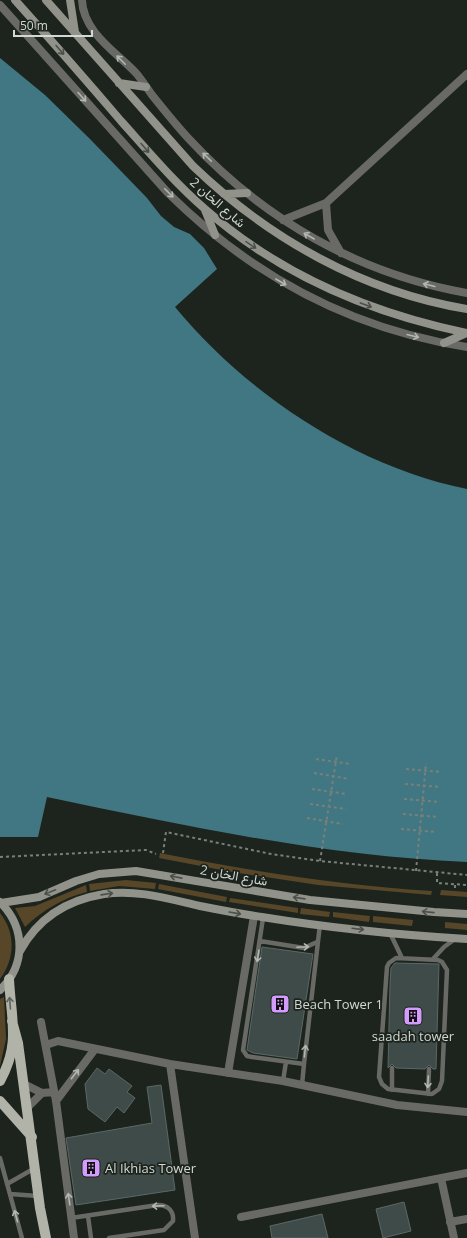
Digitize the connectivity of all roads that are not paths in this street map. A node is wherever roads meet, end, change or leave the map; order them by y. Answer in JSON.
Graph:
{"nodes":[{"id":1,"x":15,"y":0,"type":"edge"},
{"id":2,"x":46,"y":0,"type":"edge"},
{"id":3,"x":70,"y":0,"type":"edge"},
{"id":4,"x":82,"y":0,"type":"edge"},
{"id":5,"x":0,"y":5,"type":"edge"},
{"id":6,"x":75,"y":32,"type":"junction"},
{"id":7,"x":467,"y":74,"type":"edge"},
{"id":8,"x":120,"y":83,"type":"junction"},
{"id":9,"x":146,"y":87,"type":"junction"},
{"id":10,"x":247,"y":193,"type":"junction"},
{"id":11,"x":224,"y":194,"type":"junction"},
{"id":12,"x":326,"y":203,"type":"junction"},
{"id":13,"x":205,"y":209,"type":"junction"},
{"id":14,"x":284,"y":220,"type":"junction"},
{"id":15,"x":214,"y":235,"type":"junction"},
{"id":16,"x":342,"y":254,"type":"junction"},
{"id":17,"x":467,"y":293,"type":"edge"},
{"id":18,"x":467,"y":308,"type":"edge"},
{"id":19,"x":467,"y":333,"type":"edge"},
{"id":20,"x":444,"y":343,"type":"junction"},
{"id":21,"x":467,"y":348,"type":"edge"},
{"id":22,"x":0,"y":903,"type":"edge"},
{"id":23,"x":467,"y":914,"type":"edge"},
{"id":24,"x":254,"y":916,"type":"junction"},
{"id":25,"x":263,"y":918,"type":"junction"},
{"id":26,"x":320,"y":924,"type":"junction"},
{"id":27,"x":390,"y":933,"type":"junction"},
{"id":28,"x":457,"y":938,"type":"junction"},
{"id":29,"x":467,"y":939,"type":"edge"},
{"id":30,"x":260,"y":941,"type":"junction"},
{"id":31,"x":317,"y":942,"type":"junction"},
{"id":32,"x":20,"y":951,"type":"junction"},
{"id":33,"x":402,"y":958,"type":"junction"},
{"id":34,"x":433,"y":959,"type":"junction"},
{"id":35,"x":9,"y":979,"type":"junction"},
{"id":36,"x":0,"y":990,"type":"edge"},
{"id":37,"x":12,"y":1021,"type":"junction"},
{"id":38,"x":41,"y":1022,"type":"dead end"},
{"id":39,"x":46,"y":1045,"type":"junction"},
{"id":40,"x":95,"y":1049,"type":"junction"},
{"id":41,"x":286,"y":1062,"type":"junction"},
{"id":42,"x":170,"y":1064,"type":"junction"},
{"id":43,"x":304,"y":1064,"type":"junction"},
{"id":44,"x":392,"y":1068,"type":"dead end"},
{"id":45,"x":429,"y":1069,"type":"dead end"},
{"id":46,"x":228,"y":1073,"type":"junction"},
{"id":47,"x":0,"y":1081,"type":"edge"},
{"id":48,"x":282,"y":1081,"type":"junction"},
{"id":49,"x":24,"y":1084,"type":"junction"},
{"id":50,"x":302,"y":1085,"type":"junction"},
{"id":51,"x":392,"y":1090,"type":"junction"},
{"id":52,"x":54,"y":1092,"type":"junction"},
{"id":53,"x":42,"y":1093,"type":"junction"},
{"id":54,"x":428,"y":1094,"type":"junction"},
{"id":55,"x":56,"y":1100,"type":"junction"},
{"id":56,"x":0,"y":1102,"type":"edge"},
{"id":57,"x":28,"y":1107,"type":"junction"},
{"id":58,"x":467,"y":1112,"type":"edge"},
{"id":59,"x":32,"y":1137,"type":"junction"},
{"id":60,"x":0,"y":1158,"type":"edge"},
{"id":61,"x":36,"y":1168,"type":"junction"},
{"id":62,"x":467,"y":1173,"type":"edge"},
{"id":63,"x":441,"y":1178,"type":"junction"},
{"id":64,"x":7,"y":1184,"type":"junction"},
{"id":65,"x":10,"y":1194,"type":"junction"},
{"id":66,"x":38,"y":1196,"type":"junction"},
{"id":67,"x":88,"y":1216,"type":"junction"},
{"id":68,"x":241,"y":1217,"type":"dead end"},
{"id":69,"x":72,"y":1218,"type":"junction"},
{"id":70,"x":467,"y":1219,"type":"edge"},
{"id":71,"x":450,"y":1222,"type":"junction"},
{"id":72,"x":22,"y":1238,"type":"edge"},
{"id":73,"x":46,"y":1238,"type":"edge"},
{"id":74,"x":74,"y":1238,"type":"edge"},
{"id":75,"x":91,"y":1238,"type":"edge"},
{"id":76,"x":109,"y":1238,"type":"edge"},
{"id":77,"x":195,"y":1238,"type":"edge"},
{"id":78,"x":454,"y":1238,"type":"edge"}],
"edges":[{"from":1,"to":13,"type":"street","name":"شارع الخان 2","one_way":true},
{"from":2,"to":6,"type":"street","name":"شارع الخان 2"},
{"from":3,"to":6,"type":"street"},
{"from":9,"to":4,"type":"street","one_way":true},
{"from":5,"to":15,"type":"street","one_way":true},
{"from":6,"to":8,"type":"street","name":"شارع الخان 2"},
{"from":7,"to":12,"type":"street"},
{"from":8,"to":9,"type":"street"},
{"from":8,"to":11,"type":"street","name":"شارع الخان 2"},
{"from":10,"to":9,"type":"street","one_way":true},
{"from":10,"to":11,"type":"street"},
{"from":10,"to":14,"type":"street"},
{"from":11,"to":18,"type":"street","name":"شارع الخان 2"},
{"from":12,"to":14,"type":"street"},
{"from":12,"to":16,"type":"street"},
{"from":13,"to":15,"type":"street"},
{"from":13,"to":19,"type":"street","name":"شارع الخان 2","one_way":true},
{"from":16,"to":14,"type":"street","one_way":true},
{"from":15,"to":20,"type":"street","one_way":true},
{"from":17,"to":16,"type":"street","one_way":true},
{"from":19,"to":20,"type":"street"},
{"from":20,"to":21,"type":"street"},
{"from":23,"to":22,"type":"street","name":"شارع الخان 2","one_way":true},
{"from":22,"to":32,"type":"street"},
{"from":24,"to":25,"type":"street"},
{"from":32,"to":24,"type":"street","one_way":true},
{"from":24,"to":46,"type":"street"},
{"from":25,"to":26,"type":"street"},
{"from":25,"to":30,"type":"lane"},
{"from":26,"to":27,"type":"street","one_way":true},
{"from":26,"to":31,"type":"lane"},
{"from":27,"to":28,"type":"street"},
{"from":27,"to":33,"type":"lane"},
{"from":28,"to":29,"type":"street"},
{"from":28,"to":34,"type":"lane"},
{"from":30,"to":31,"type":"lane","one_way":true},
{"from":30,"to":41,"type":"lane","one_way":true},
{"from":43,"to":31,"type":"lane","one_way":true},
{"from":32,"to":35,"type":"street"},
{"from":33,"to":34,"type":"lane"},
{"from":33,"to":51,"type":"lane"},
{"from":34,"to":54,"type":"lane"},
{"from":35,"to":36,"type":"street"},
{"from":37,"to":35,"type":"main road","one_way":true},
{"from":37,"to":47,"type":"main road"},
{"from":37,"to":49,"type":"main road"},
{"from":38,"to":39,"type":"street"},
{"from":39,"to":40,"type":"street"},
{"from":39,"to":52,"type":"street"},
{"from":40,"to":42,"type":"street"},
{"from":55,"to":40,"type":"street","one_way":true},
{"from":41,"to":43,"type":"lane"},
{"from":41,"to":48,"type":"lane"},
{"from":42,"to":46,"type":"street"},
{"from":42,"to":77,"type":"street"},
{"from":43,"to":50,"type":"lane"},
{"from":44,"to":51,"type":"lane"},
{"from":45,"to":54,"type":"lane","one_way":true},
{"from":46,"to":48,"type":"street"},
{"from":48,"to":50,"type":"street"},
{"from":49,"to":53,"type":"street"},
{"from":49,"to":57,"type":"main road"},
{"from":50,"to":58,"type":"street"},
{"from":51,"to":54,"type":"lane"},
{"from":52,"to":53,"type":"street"},
{"from":52,"to":55,"type":"street"},
{"from":53,"to":57,"type":"street"},
{"from":69,"to":55,"type":"street","one_way":true},
{"from":56,"to":59,"type":"main road"},
{"from":57,"to":59,"type":"main road"},
{"from":59,"to":61,"type":"main road"},
{"from":60,"to":64,"type":"lane"},
{"from":61,"to":64,"type":"lane"},
{"from":61,"to":66,"type":"main road"},
{"from":62,"to":63,"type":"street"},
{"from":63,"to":68,"type":"street"},
{"from":63,"to":71,"type":"street"},
{"from":64,"to":65,"type":"lane"},
{"from":65,"to":66,"type":"lane"},
{"from":72,"to":65,"type":"lane","one_way":true},
{"from":66,"to":73,"type":"main road"},
{"from":67,"to":69,"type":"lane"},
{"from":67,"to":75,"type":"lane"},
{"from":76,"to":67,"type":"lane","one_way":true},
{"from":69,"to":74,"type":"street"},
{"from":70,"to":71,"type":"street"},
{"from":71,"to":78,"type":"street"}]}
